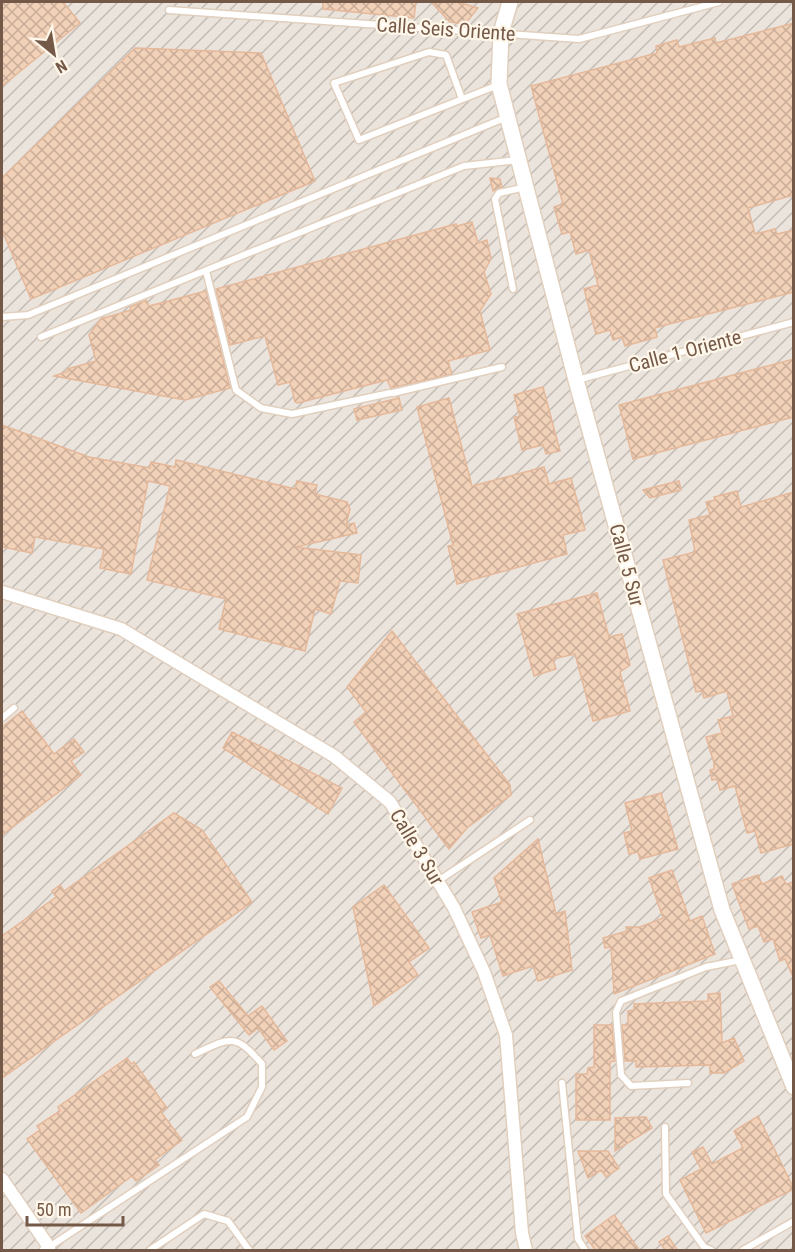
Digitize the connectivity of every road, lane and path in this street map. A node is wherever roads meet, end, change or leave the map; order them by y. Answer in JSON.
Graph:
{"nodes":[{"id":1,"x":510,"y":2,"type":"edge"},
{"id":2,"x":719,"y":2,"type":"edge"},
{"id":3,"x":169,"y":10,"type":"dead end"},
{"id":4,"x":501,"y":33,"type":"junction"},
{"id":5,"x":500,"y":84,"type":"junction"},
{"id":6,"x":462,"y":99,"type":"junction"},
{"id":7,"x":508,"y":117,"type":"junction"},
{"id":8,"x":519,"y":160,"type":"junction"},
{"id":9,"x":526,"y":187,"type":"junction"},
{"id":10,"x":206,"y":271,"type":"junction"},
{"id":11,"x":513,"y":289,"type":"dead end"},
{"id":12,"x":2,"y":317,"type":"edge"},
{"id":13,"x":794,"y":322,"type":"edge"},
{"id":14,"x":41,"y":338,"type":"dead end"},
{"id":15,"x":502,"y":367,"type":"dead end"},
{"id":16,"x":576,"y":380,"type":"junction"},
{"id":17,"x":2,"y":592,"type":"edge"},
{"id":18,"x":14,"y":708,"type":"dead end"},
{"id":19,"x":2,"y":718,"type":"edge"},
{"id":20,"x":530,"y":820,"type":"dead end"},
{"id":21,"x":438,"y":881,"type":"junction"},
{"id":22,"x":741,"y":960,"type":"junction"},
{"id":23,"x":195,"y":1054,"type":"dead end"},
{"id":24,"x":562,"y":1083,"type":"dead end"},
{"id":25,"x":688,"y":1083,"type":"dead end"},
{"id":26,"x":794,"y":1087,"type":"edge"},
{"id":27,"x":665,"y":1127,"type":"dead end"},
{"id":28,"x":2,"y":1179,"type":"edge"},
{"id":29,"x":794,"y":1221,"type":"edge"},
{"id":30,"x":47,"y":1249,"type":"edge"},
{"id":31,"x":150,"y":1251,"type":"edge"},
{"id":32,"x":249,"y":1251,"type":"edge"},
{"id":33,"x":526,"y":1251,"type":"edge"},
{"id":34,"x":585,"y":1251,"type":"edge"},
{"id":35,"x":711,"y":1251,"type":"edge"},
{"id":36,"x":743,"y":1251,"type":"edge"}],
"edges":[{"from":1,"to":4,"type":"street","name":"Calle 5 Sur"},
{"from":2,"to":4,"type":"lane","name":"Calle Seis Oriente"},
{"from":3,"to":4,"type":"lane","name":"Calle Seis Oriente"},
{"from":4,"to":5,"type":"street","name":"Calle 5 Sur"},
{"from":5,"to":6,"type":"lane"},
{"from":5,"to":7,"type":"street","name":"Calle 5 Sur"},
{"from":6,"to":6,"type":"lane"},
{"from":7,"to":8,"type":"street","name":"Calle 5 Sur"},
{"from":7,"to":12,"type":"lane"},
{"from":8,"to":9,"type":"street","name":"Calle 5 Sur"},
{"from":8,"to":10,"type":"lane"},
{"from":9,"to":11,"type":"lane"},
{"from":9,"to":16,"type":"street","name":"Calle 5 Sur"},
{"from":10,"to":14,"type":"lane"},
{"from":10,"to":15,"type":"lane"},
{"from":13,"to":16,"type":"lane","name":"Calle 1 Oriente"},
{"from":16,"to":22,"type":"street","name":"Calle 5 Sur"},
{"from":17,"to":21,"type":"street","name":"Calle 3 Sur"},
{"from":18,"to":19,"type":"lane"},
{"from":20,"to":21,"type":"lane"},
{"from":21,"to":33,"type":"street","name":"Calle 3 Sur"},
{"from":22,"to":25,"type":"lane"},
{"from":22,"to":26,"type":"street","name":"Calle 5 Sur"},
{"from":23,"to":30,"type":"lane"},
{"from":24,"to":34,"type":"lane"},
{"from":27,"to":35,"type":"lane"},
{"from":28,"to":30,"type":"street"},
{"from":29,"to":36,"type":"lane"},
{"from":31,"to":32,"type":"lane"}]}
